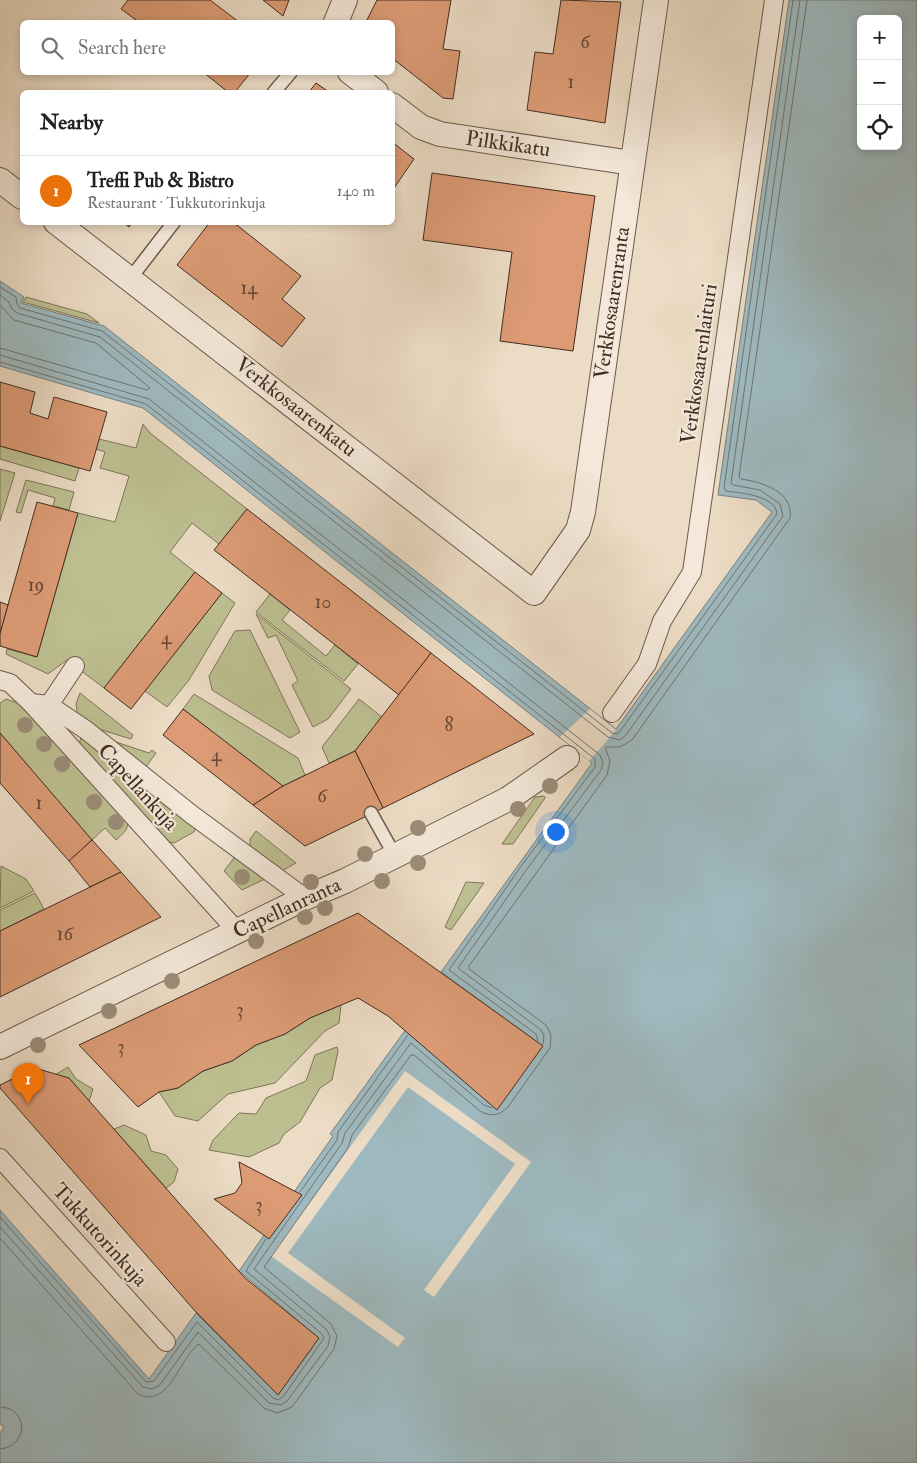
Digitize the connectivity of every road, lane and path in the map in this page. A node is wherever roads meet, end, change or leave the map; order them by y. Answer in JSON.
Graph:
{"nodes":[{"id":1,"x":345,"y":0,"type":"edge"},
{"id":2,"x":656,"y":0,"type":"edge"},
{"id":3,"x":774,"y":0,"type":"edge"},
{"id":4,"x":337,"y":20,"type":"edge"},
{"id":5,"x":289,"y":75,"type":"edge"},
{"id":6,"x":354,"y":75,"type":"edge"},
{"id":7,"x":276,"y":90,"type":"edge"},
{"id":8,"x":373,"y":90,"type":"edge"},
{"id":9,"x":395,"y":107,"type":"edge"},
{"id":10,"x":632,"y":163,"type":"junction"},
{"id":11,"x":0,"y":180,"type":"edge"},
{"id":12,"x":20,"y":195,"type":"edge"},
{"id":13,"x":60,"y":225,"type":"edge"},
{"id":14,"x":172,"y":225,"type":"edge"},
{"id":15,"x":130,"y":279,"type":"junction"},
{"id":16,"x":534,"y":593,"type":"joint"},
{"id":17,"x":75,"y":666,"type":"dead end"},
{"id":18,"x":0,"y":680,"type":"edge"},
{"id":19,"x":31,"y":703,"type":"junction"},
{"id":20,"x":49,"y":705,"type":"junction"},
{"id":21,"x":612,"y":714,"type":"dead end"},
{"id":22,"x":566,"y":758,"type":"dead end"},
{"id":23,"x":371,"y":813,"type":"dead end"},
{"id":24,"x":395,"y":856,"type":"junction"},
{"id":25,"x":305,"y":898,"type":"junction"},
{"id":26,"x":237,"y":932,"type":"junction"},
{"id":27,"x":0,"y":1047,"type":"edge"},
{"id":28,"x":0,"y":1158,"type":"edge"},
{"id":29,"x":166,"y":1342,"type":"dead end"}],
"edges":[{"from":1,"to":4,"type":"street"},
{"from":2,"to":10,"type":"street","name":"Verkkosaarenranta"},
{"from":3,"to":21,"type":"street","name":"Verkkosaarenlaituri"},
{"from":5,"to":7,"type":"lane"},
{"from":6,"to":8,"type":"street"},
{"from":9,"to":10,"type":"street","name":"Pilkkikatu"},
{"from":10,"to":16,"type":"street","name":"Verkkosaarenranta"},
{"from":11,"to":12,"type":"street"},
{"from":13,"to":15,"type":"street","name":"Verkkosaarenkatu"},
{"from":14,"to":15,"type":"lane"},
{"from":15,"to":16,"type":"street","name":"Verkkosaarenkatu"},
{"from":17,"to":20,"type":"street"},
{"from":18,"to":19,"type":"street","name":"Capellankuja"},
{"from":19,"to":20,"type":"street"},
{"from":19,"to":26,"type":"street","name":"Capellankuja"},
{"from":20,"to":25,"type":"street"},
{"from":22,"to":24,"type":"street","name":"Capellanranta"},
{"from":23,"to":24,"type":"lane"},
{"from":24,"to":25,"type":"street","name":"Capellanranta"},
{"from":25,"to":26,"type":"street","name":"Capellanranta"},
{"from":26,"to":27,"type":"street","name":"Capellanranta"},
{"from":28,"to":29,"type":"street","name":"Tukkutorinkuja"}]}
